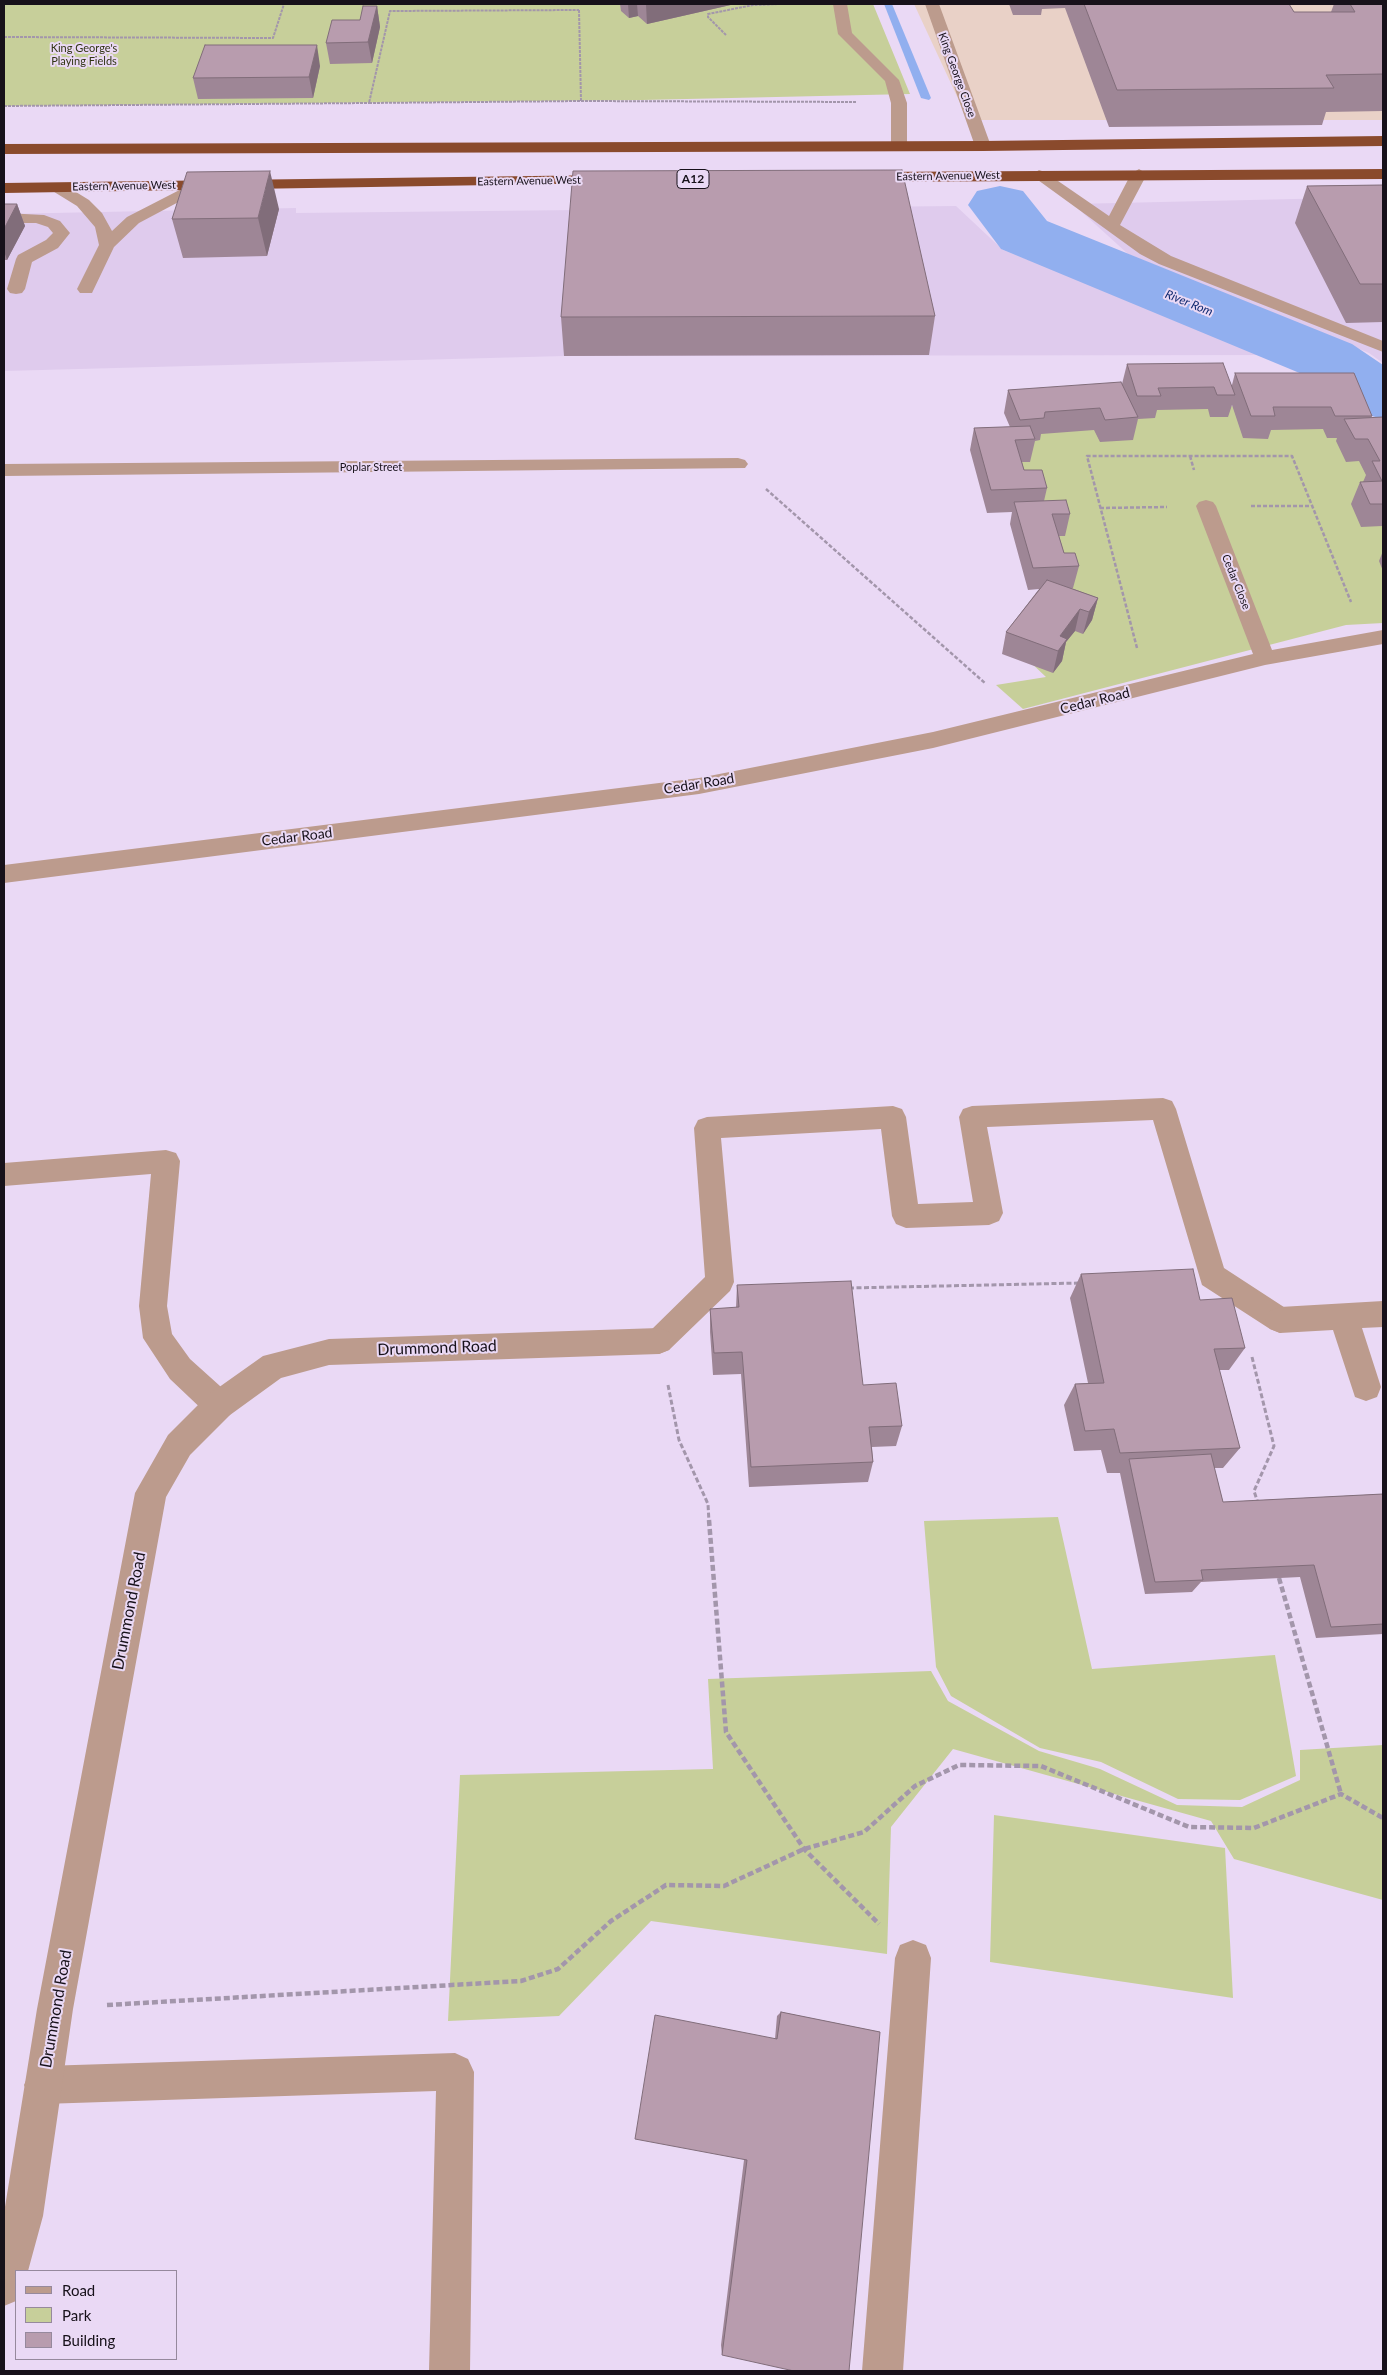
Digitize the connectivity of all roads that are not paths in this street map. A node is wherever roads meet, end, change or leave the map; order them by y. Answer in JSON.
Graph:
{"nodes":[{"id":1,"x":840,"y":4,"type":"edge"},
{"id":2,"x":932,"y":4,"type":"edge"},
{"id":3,"x":1383,"y":141,"type":"edge"},
{"id":4,"x":898,"y":146,"type":"junction"},
{"id":5,"x":983,"y":146,"type":"junction"},
{"id":6,"x":4,"y":149,"type":"edge"},
{"id":7,"x":1139,"y":174,"type":"junction"},
{"id":8,"x":1383,"y":174,"type":"edge"},
{"id":9,"x":1039,"y":175,"type":"junction"},
{"id":10,"x":851,"y":177,"type":"edge"},
{"id":11,"x":623,"y":180,"type":"edge"},
{"id":12,"x":196,"y":186,"type":"junction"},
{"id":13,"x":56,"y":187,"type":"junction"},
{"id":14,"x":4,"y":188,"type":"edge"},
{"id":15,"x":4,"y":218,"type":"edge"},
{"id":16,"x":1112,"y":225,"type":"junction"},
{"id":17,"x":107,"y":245,"type":"junction"},
{"id":18,"x":16,"y":289,"type":"dead end"},
{"id":19,"x":86,"y":289,"type":"dead end"},
{"id":20,"x":1383,"y":347,"type":"edge"},
{"id":21,"x":738,"y":464,"type":"road end"},
{"id":22,"x":4,"y":470,"type":"edge"},
{"id":23,"x":1206,"y":506,"type":"dead end"},
{"id":24,"x":1383,"y":637,"type":"edge"},
{"id":25,"x":1265,"y":658,"type":"junction"},
{"id":26,"x":4,"y":874,"type":"edge"},
{"id":27,"x":4,"y":1175,"type":"edge"},
{"id":28,"x":1383,"y":1314,"type":"edge"},
{"id":29,"x":1344,"y":1317,"type":"junction"},
{"id":30,"x":1366,"y":1387,"type":"dead end"},
{"id":31,"x":218,"y":1405,"type":"junction"},
{"id":32,"x":913,"y":1958,"type":"road end"},
{"id":33,"x":43,"y":2085,"type":"junction"},
{"id":34,"x":4,"y":2286,"type":"edge"},
{"id":35,"x":450,"y":2371,"type":"edge"},
{"id":36,"x":882,"y":2371,"type":"edge"}],
"edges":[{"from":1,"to":4,"type":"street"},
{"from":2,"to":5,"type":"street","name":"King George Close"},
{"from":3,"to":5,"type":"highway"},
{"from":4,"to":5,"type":"highway"},
{"from":4,"to":6,"type":"highway"},
{"from":7,"to":8,"type":"highway","name":"Eastern Avenue West"},
{"from":7,"to":9,"type":"highway","name":"Eastern Avenue West"},
{"from":7,"to":16,"type":"street"},
{"from":9,"to":10,"type":"highway","name":"Eastern Avenue West"},
{"from":9,"to":16,"type":"street"},
{"from":11,"to":12,"type":"highway","name":"Eastern Avenue West"},
{"from":12,"to":13,"type":"highway","name":"Eastern Avenue West"},
{"from":12,"to":17,"type":"street"},
{"from":13,"to":14,"type":"highway","name":"Eastern Avenue West"},
{"from":13,"to":17,"type":"street"},
{"from":15,"to":18,"type":"street"},
{"from":16,"to":20,"type":"street"},
{"from":17,"to":19,"type":"street"},
{"from":21,"to":22,"type":"street","name":"Poplar Street"},
{"from":23,"to":25,"type":"street","name":"Cedar Close"},
{"from":24,"to":25,"type":"street","name":"Cedar Road"},
{"from":25,"to":26,"type":"street","name":"Cedar Road"},
{"from":27,"to":31,"type":"street"},
{"from":28,"to":29,"type":"street"},
{"from":29,"to":30,"type":"street"},
{"from":29,"to":31,"type":"street","name":"Drummond Road"},
{"from":31,"to":33,"type":"street","name":"Drummond Road"},
{"from":32,"to":36,"type":"street"},
{"from":33,"to":34,"type":"street","name":"Drummond Road"},
{"from":33,"to":35,"type":"street"}]}
